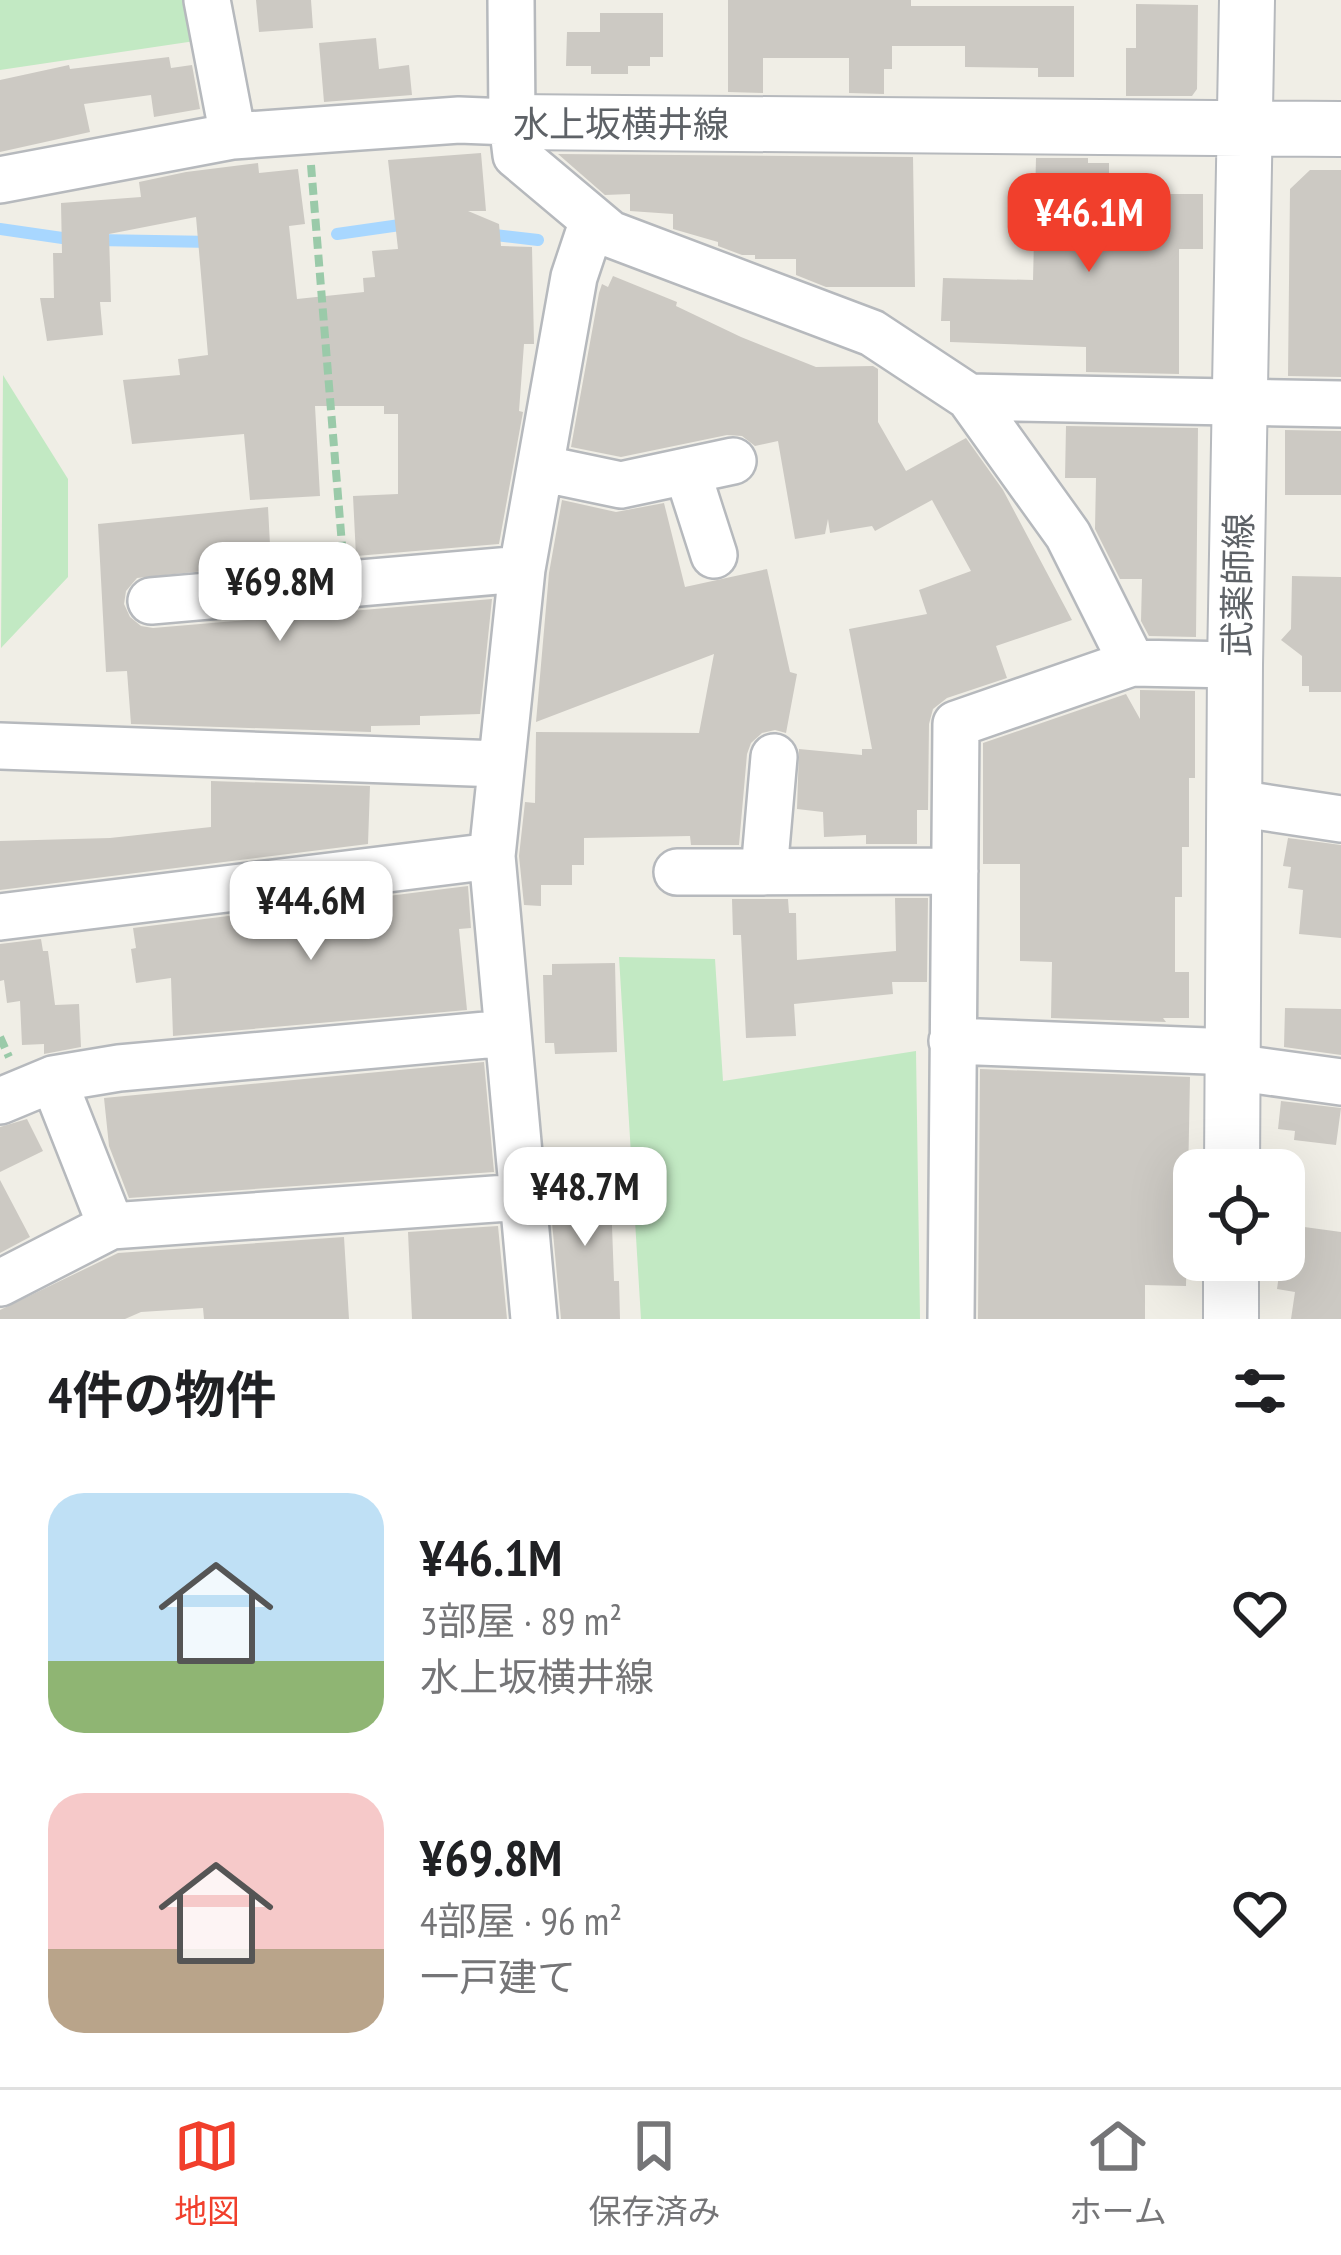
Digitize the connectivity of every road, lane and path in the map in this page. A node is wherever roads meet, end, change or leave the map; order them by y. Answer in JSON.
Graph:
{"nodes":[{"id":1,"x":207,"y":0,"type":"edge"},
{"id":2,"x":512,"y":0,"type":"edge"},
{"id":3,"x":1247,"y":0,"type":"edge"},
{"id":4,"x":512,"y":122,"type":"junction"},
{"id":5,"x":1247,"y":128,"type":"junction"},
{"id":6,"x":1341,"y":129,"type":"edge"},
{"id":7,"x":308,"y":133,"type":"junction"},
{"id":8,"x":233,"y":136,"type":"junction"},
{"id":9,"x":0,"y":180,"type":"edge"},
{"id":10,"x":593,"y":220,"type":"junction"},
{"id":11,"x":970,"y":397,"type":"junction"},
{"id":12,"x":1242,"y":401,"type":"junction"},
{"id":13,"x":1341,"y":404,"type":"edge"},
{"id":14,"x":733,"y":460,"type":"dead end"},
{"id":15,"x":540,"y":468,"type":"junction"},
{"id":16,"x":688,"y":471,"type":"junction"},
{"id":17,"x":714,"y":555,"type":"dead end"},
{"id":18,"x":522,"y":568,"type":"junction"},
{"id":19,"x":345,"y":583,"type":"junction"},
{"id":20,"x":151,"y":601,"type":"dead end"},
{"id":21,"x":1132,"y":663,"type":"junction"},
{"id":22,"x":1235,"y":665,"type":"junction"},
{"id":23,"x":0,"y":746,"type":"edge"},
{"id":24,"x":774,"y":757,"type":"dead end"},
{"id":25,"x":500,"y":764,"type":"junction"},
{"id":26,"x":1236,"y":803,"type":"junction"},
{"id":27,"x":1341,"y":819,"type":"edge"},
{"id":28,"x":491,"y":856,"type":"junction"},
{"id":29,"x":955,"y":871,"type":"junction"},
{"id":30,"x":676,"y":872,"type":"dead end"},
{"id":31,"x":764,"y":872,"type":"junction"},
{"id":32,"x":0,"y":916,"type":"edge"},
{"id":33,"x":508,"y":1034,"type":"junction"},
{"id":34,"x":952,"y":1041,"type":"junction"},
{"id":35,"x":1233,"y":1059,"type":"junction"},
{"id":36,"x":53,"y":1079,"type":"junction"},
{"id":37,"x":1341,"y":1082,"type":"edge"},
{"id":38,"x":0,"y":1100,"type":"edge"},
{"id":39,"x":1232,"y":1149,"type":"edge"},
{"id":40,"x":522,"y":1196,"type":"junction"},
{"id":41,"x":111,"y":1226,"type":"junction"},
{"id":42,"x":1232,"y":1281,"type":"edge"},
{"id":43,"x":0,"y":1283,"type":"edge"},
{"id":44,"x":534,"y":1319,"type":"edge"},
{"id":45,"x":951,"y":1319,"type":"edge"},
{"id":46,"x":1231,"y":1319,"type":"edge"}],
"edges":[{"from":1,"to":8,"type":"street"},
{"from":2,"to":4,"type":"street"},
{"from":3,"to":5,"type":"street","name":"武薬師線"},
{"from":4,"to":5,"type":"street","name":"水上坂横井線"},
{"from":4,"to":7,"type":"street","name":"水上坂横井線"},
{"from":4,"to":10,"type":"street"},
{"from":5,"to":6,"type":"street","name":"水上坂横井線"},
{"from":5,"to":12,"type":"street","name":"武薬師線"},
{"from":7,"to":8,"type":"street","name":"水上坂横井線"},
{"from":7,"to":19,"type":"path"},
{"from":8,"to":9,"type":"street","name":"水上坂横井線"},
{"from":10,"to":11,"type":"street"},
{"from":10,"to":15,"type":"street"},
{"from":11,"to":12,"type":"street"},
{"from":11,"to":21,"type":"street"},
{"from":12,"to":13,"type":"street"},
{"from":12,"to":22,"type":"street","name":"武薬師線"},
{"from":14,"to":16,"type":"street"},
{"from":15,"to":16,"type":"street"},
{"from":15,"to":18,"type":"street"},
{"from":16,"to":17,"type":"street"},
{"from":18,"to":19,"type":"street"},
{"from":18,"to":25,"type":"street"},
{"from":19,"to":20,"type":"street"},
{"from":21,"to":22,"type":"street"},
{"from":21,"to":29,"type":"street"},
{"from":22,"to":26,"type":"street","name":"武薬師線"},
{"from":23,"to":25,"type":"street"},
{"from":24,"to":31,"type":"street"},
{"from":25,"to":28,"type":"street"},
{"from":26,"to":27,"type":"street"},
{"from":26,"to":35,"type":"street","name":"武薬師線"},
{"from":28,"to":32,"type":"street"},
{"from":28,"to":33,"type":"street"},
{"from":29,"to":31,"type":"street"},
{"from":29,"to":34,"type":"street"},
{"from":30,"to":31,"type":"street"},
{"from":33,"to":36,"type":"street"},
{"from":33,"to":40,"type":"street"},
{"from":34,"to":35,"type":"street"},
{"from":34,"to":45,"type":"street"},
{"from":35,"to":37,"type":"street"},
{"from":35,"to":39,"type":"street","name":"武薬師線"},
{"from":36,"to":38,"type":"street"},
{"from":36,"to":41,"type":"street"},
{"from":40,"to":41,"type":"street"},
{"from":40,"to":44,"type":"street"},
{"from":41,"to":43,"type":"street"},
{"from":42,"to":46,"type":"street"}]}
